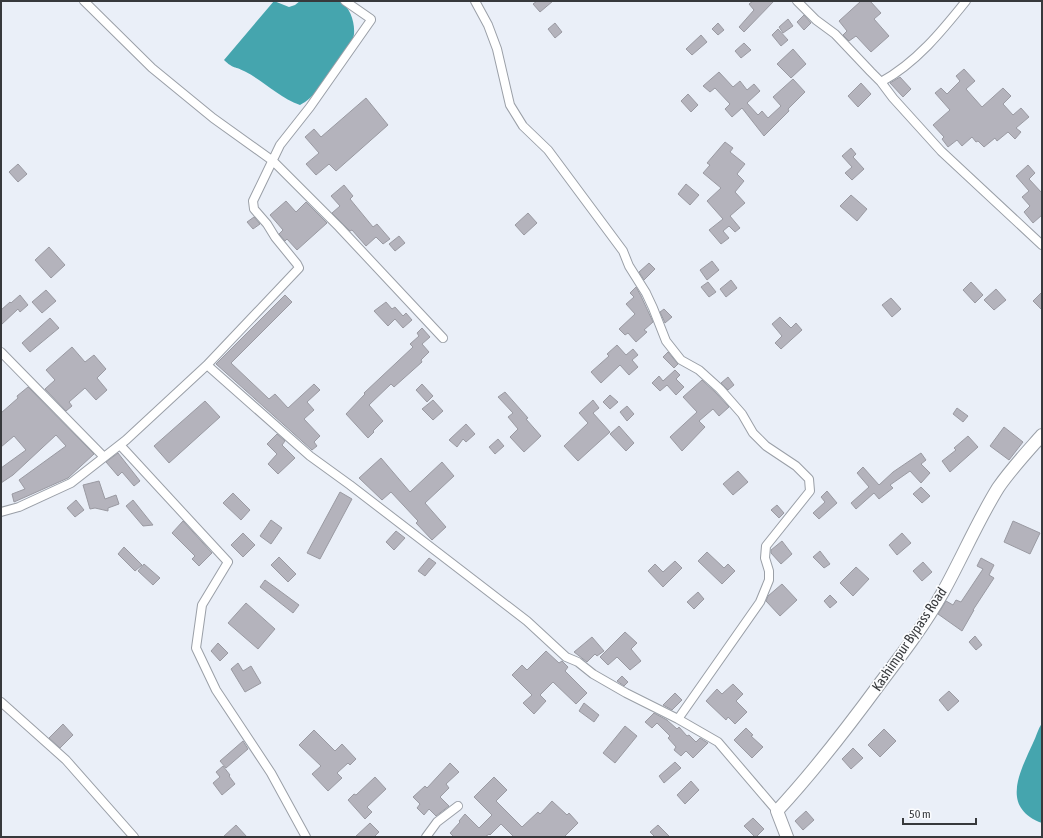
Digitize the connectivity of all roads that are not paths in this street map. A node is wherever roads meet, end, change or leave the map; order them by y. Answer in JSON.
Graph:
{"nodes":[{"id":1,"x":84,"y":1,"type":"edge"},
{"id":2,"x":345,"y":1,"type":"edge"},
{"id":3,"x":475,"y":1,"type":"edge"},
{"id":4,"x":797,"y":1,"type":"edge"},
{"id":5,"x":966,"y":1,"type":"edge"},
{"id":6,"x":881,"y":82,"type":"junction"},
{"id":7,"x":272,"y":161,"type":"junction"},
{"id":8,"x":1042,"y":245,"type":"edge"},
{"id":9,"x":443,"y":338,"type":"dead end"},
{"id":10,"x":1,"y":352,"type":"edge"},
{"id":11,"x":207,"y":365,"type":"junction"},
{"id":12,"x":1042,"y":435,"type":"edge"},
{"id":13,"x":120,"y":445,"type":"junction"},
{"id":14,"x":104,"y":457,"type":"junction"},
{"id":15,"x":1,"y":512,"type":"edge"},
{"id":16,"x":1,"y":702,"type":"edge"},
{"id":17,"x":678,"y":719,"type":"junction"},
{"id":18,"x":458,"y":806,"type":"dead end"},
{"id":19,"x":777,"y":811,"type":"junction"},
{"id":20,"x":134,"y":837,"type":"edge"},
{"id":21,"x":306,"y":837,"type":"edge"},
{"id":22,"x":426,"y":837,"type":"edge"},
{"id":23,"x":788,"y":837,"type":"edge"}],
"edges":[{"from":1,"to":7,"type":"street"},
{"from":2,"to":7,"type":"street"},
{"from":3,"to":17,"type":"street"},
{"from":4,"to":6,"type":"street"},
{"from":5,"to":6,"type":"street"},
{"from":6,"to":8,"type":"street"},
{"from":7,"to":9,"type":"street"},
{"from":7,"to":11,"type":"street"},
{"from":10,"to":14,"type":"street"},
{"from":11,"to":13,"type":"street"},
{"from":11,"to":17,"type":"street"},
{"from":12,"to":19,"type":"main road","name":"Kashimpur Bypass Road"},
{"from":13,"to":14,"type":"street"},
{"from":13,"to":21,"type":"street"},
{"from":14,"to":15,"type":"street"},
{"from":16,"to":20,"type":"street"},
{"from":17,"to":19,"type":"street"},
{"from":18,"to":22,"type":"street"},
{"from":19,"to":23,"type":"main road"}]}
